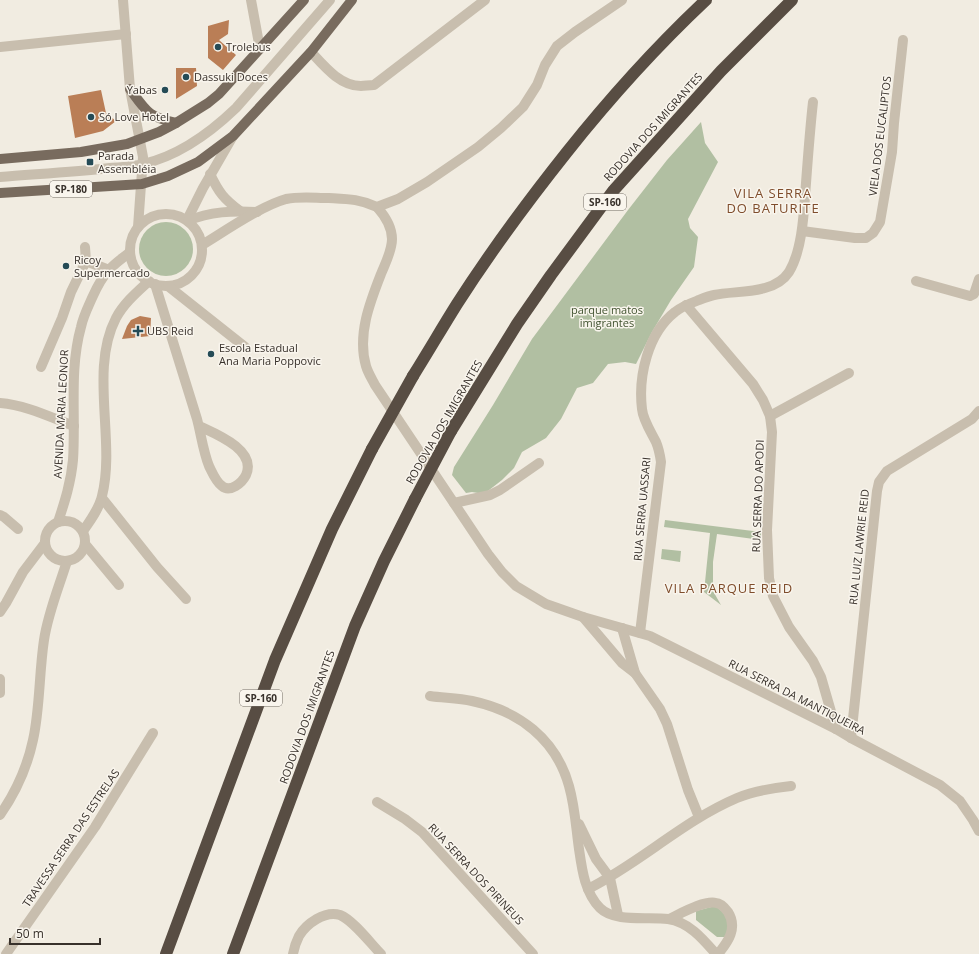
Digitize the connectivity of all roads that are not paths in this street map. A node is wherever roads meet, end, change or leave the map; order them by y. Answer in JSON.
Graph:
{"nodes":[{"id":1,"x":123,"y":0,"type":"edge"},
{"id":2,"x":251,"y":0,"type":"edge"},
{"id":3,"x":304,"y":0,"type":"edge"},
{"id":4,"x":330,"y":0,"type":"edge"},
{"id":5,"x":352,"y":0,"type":"edge"},
{"id":6,"x":485,"y":0,"type":"edge"},
{"id":7,"x":622,"y":0,"type":"edge"},
{"id":8,"x":706,"y":0,"type":"edge"},
{"id":9,"x":792,"y":0,"type":"edge"},
{"id":10,"x":126,"y":34,"type":"junction"},
{"id":11,"x":902,"y":40,"type":"dead end"},
{"id":12,"x":0,"y":47,"type":"edge"},
{"id":13,"x":260,"y":49,"type":"junction"},
{"id":14,"x":311,"y":52,"type":"junction"},
{"id":15,"x":130,"y":89,"type":"junction"},
{"id":16,"x":813,"y":102,"type":"dead end"},
{"id":17,"x":176,"y":123,"type":"junction"},
{"id":18,"x":233,"y":136,"type":"junction"},
{"id":19,"x":140,"y":140,"type":"junction"},
{"id":20,"x":0,"y":159,"type":"edge"},
{"id":21,"x":143,"y":164,"type":"junction"},
{"id":22,"x":210,"y":174,"type":"junction"},
{"id":23,"x":0,"y":177,"type":"edge"},
{"id":24,"x":142,"y":184,"type":"junction"},
{"id":25,"x":0,"y":194,"type":"edge"},
{"id":26,"x":377,"y":206,"type":"junction"},
{"id":27,"x":240,"y":212,"type":"junction"},
{"id":28,"x":257,"y":212,"type":"junction"},
{"id":29,"x":188,"y":220,"type":"junction"},
{"id":30,"x":138,"y":227,"type":"junction"},
{"id":31,"x":802,"y":231,"type":"junction"},
{"id":32,"x":202,"y":245,"type":"junction"},
{"id":33,"x":85,"y":247,"type":"dead end"},
{"id":34,"x":130,"y":252,"type":"junction"},
{"id":35,"x":86,"y":261,"type":"junction"},
{"id":36,"x":109,"y":270,"type":"junction"},
{"id":37,"x":979,"y":279,"type":"edge"},
{"id":38,"x":916,"y":281,"type":"dead end"},
{"id":39,"x":152,"y":283,"type":"junction"},
{"id":40,"x":168,"y":286,"type":"junction"},
{"id":41,"x":686,"y":306,"type":"junction"},
{"id":42,"x":245,"y":347,"type":"dead end"},
{"id":43,"x":41,"y":367,"type":"dead end"},
{"id":44,"x":850,"y":372,"type":"dead end"},
{"id":45,"x":0,"y":403,"type":"edge"},
{"id":46,"x":979,"y":411,"type":"edge"},
{"id":47,"x":770,"y":416,"type":"junction"},
{"id":48,"x":74,"y":426,"type":"junction"},
{"id":49,"x":199,"y":426,"type":"junction"},
{"id":50,"x":539,"y":463,"type":"dead end"},
{"id":51,"x":102,"y":498,"type":"junction"},
{"id":52,"x":454,"y":503,"type":"junction"},
{"id":53,"x":0,"y":515,"type":"edge"},
{"id":54,"x":58,"y":522,"type":"junction"},
{"id":55,"x":18,"y":529,"type":"dead end"},
{"id":56,"x":83,"y":531,"type":"junction"},
{"id":57,"x":45,"y":543,"type":"junction"},
{"id":58,"x":85,"y":544,"type":"junction"},
{"id":59,"x":67,"y":561,"type":"junction"},
{"id":60,"x":118,"y":585,"type":"dead end"},
{"id":61,"x":186,"y":599,"type":"dead end"},
{"id":62,"x":0,"y":612,"type":"edge"},
{"id":63,"x":583,"y":617,"type":"junction"},
{"id":64,"x":622,"y":628,"type":"junction"},
{"id":65,"x":640,"y":633,"type":"junction"},
{"id":66,"x":635,"y":672,"type":"junction"},
{"id":67,"x":0,"y":679,"type":"edge"},
{"id":68,"x":0,"y":693,"type":"edge"},
{"id":69,"x":430,"y":696,"type":"dead end"},
{"id":70,"x":836,"y":729,"type":"junction"},
{"id":71,"x":154,"y":733,"type":"dead end"},
{"id":72,"x":851,"y":738,"type":"junction"},
{"id":73,"x":791,"y":786,"type":"dead end"},
{"id":74,"x":376,"y":802,"type":"dead end"},
{"id":75,"x":0,"y":815,"type":"edge"},
{"id":76,"x":699,"y":817,"type":"junction"},
{"id":77,"x":576,"y":818,"type":"junction"},
{"id":78,"x":979,"y":831,"type":"edge"},
{"id":79,"x":610,"y":878,"type":"junction"},
{"id":80,"x":588,"y":890,"type":"junction"},
{"id":81,"x":618,"y":915,"type":"junction"},
{"id":82,"x":669,"y":919,"type":"junction"},
{"id":83,"x":6,"y":954,"type":"edge"},
{"id":84,"x":166,"y":954,"type":"edge"},
{"id":85,"x":233,"y":954,"type":"edge"},
{"id":86,"x":293,"y":954,"type":"edge"},
{"id":87,"x":381,"y":954,"type":"edge"},
{"id":88,"x":533,"y":954,"type":"edge"},
{"id":89,"x":717,"y":954,"type":"edge"}],
"edges":[{"from":1,"to":10,"type":"street"},
{"from":2,"to":13,"type":"street"},
{"from":3,"to":13,"type":"main road"},
{"from":4,"to":21,"type":"street"},
{"from":5,"to":14,"type":"main road","number":"SP-180"},
{"from":6,"to":14,"type":"street"},
{"from":7,"to":26,"type":"street"},
{"from":8,"to":84,"type":"highway","number":"SP-160","bridge":true},
{"from":9,"to":85,"type":"highway","name":"RODOVIA DOS IMIGRANTES","number":"SP-160","bridge":true},
{"from":10,"to":12,"type":"street"},
{"from":10,"to":15,"type":"street"},
{"from":11,"to":31,"type":"street","name":"VIELA DOS EUCALIPTOS"},
{"from":13,"to":17,"type":"main road"},
{"from":14,"to":18,"type":"main road","number":"SP-180"},
{"from":15,"to":17,"type":"main road"},
{"from":15,"to":19,"type":"street"},
{"from":16,"to":31,"type":"street","name":"RUA SERRA UASSARI"},
{"from":17,"to":19,"type":"main road"},
{"from":18,"to":22,"type":"street"},
{"from":18,"to":24,"type":"main road","number":"SP-180"},
{"from":19,"to":20,"type":"main road"},
{"from":19,"to":21,"type":"street"},
{"from":21,"to":23,"type":"street"},
{"from":21,"to":24,"type":"street"},
{"from":22,"to":27,"type":"street"},
{"from":22,"to":29,"type":"street"},
{"from":24,"to":25,"type":"main road","number":"SP-180"},
{"from":24,"to":30,"type":"street"},
{"from":26,"to":28,"type":"street"},
{"from":26,"to":52,"type":"street","name":"RUA SERRA DA MANTIQUEIRA"},
{"from":27,"to":28,"type":"street"},
{"from":27,"to":29,"type":"street"},
{"from":28,"to":32,"type":"street"},
{"from":29,"to":30,"type":"street"},
{"from":29,"to":32,"type":"street"},
{"from":30,"to":34,"type":"street"},
{"from":31,"to":41,"type":"street","name":"RUA SERRA UASSARI"},
{"from":32,"to":40,"type":"street"},
{"from":33,"to":35,"type":"street"},
{"from":34,"to":36,"type":"street","name":"AVENIDA MARIA LEONOR"},
{"from":34,"to":39,"type":"street"},
{"from":35,"to":36,"type":"street"},
{"from":35,"to":43,"type":"street"},
{"from":36,"to":48,"type":"street","name":"AVENIDA MARIA LEONOR"},
{"from":37,"to":38,"type":"street"},
{"from":39,"to":40,"type":"street"},
{"from":39,"to":49,"type":"street"},
{"from":39,"to":51,"type":"street"},
{"from":40,"to":42,"type":"street"},
{"from":41,"to":47,"type":"street","name":"RUA SERRA DO APODI"},
{"from":41,"to":65,"type":"street","name":"RUA SERRA UASSARI"},
{"from":44,"to":47,"type":"street"},
{"from":45,"to":48,"type":"street"},
{"from":46,"to":72,"type":"street","name":"RUA LUIZ LAWRIE REID"},
{"from":47,"to":70,"type":"street","name":"RUA SERRA DO APODI"},
{"from":48,"to":54,"type":"street","name":"AVENIDA MARIA LEONOR"},
{"from":49,"to":49,"type":"street"},
{"from":50,"to":52,"type":"street"},
{"from":51,"to":56,"type":"street"},
{"from":51,"to":61,"type":"street"},
{"from":52,"to":63,"type":"street","name":"RUA SERRA DA MANTIQUEIRA"},
{"from":53,"to":55,"type":"street"},
{"from":54,"to":56,"type":"street"},
{"from":54,"to":57,"type":"street"},
{"from":56,"to":58,"type":"street"},
{"from":57,"to":59,"type":"street"},
{"from":57,"to":62,"type":"street"},
{"from":58,"to":59,"type":"street"},
{"from":58,"to":60,"type":"street"},
{"from":59,"to":75,"type":"street"},
{"from":63,"to":64,"type":"street","name":"RUA SERRA DA MANTIQUEIRA"},
{"from":63,"to":66,"type":"street"},
{"from":64,"to":65,"type":"street","name":"RUA SERRA DA MANTIQUEIRA"},
{"from":64,"to":66,"type":"street"},
{"from":65,"to":70,"type":"street","name":"RUA SERRA DA MANTIQUEIRA"},
{"from":66,"to":76,"type":"street"},
{"from":67,"to":68,"type":"street"},
{"from":69,"to":77,"type":"street"},
{"from":70,"to":72,"type":"street","name":"RUA SERRA DA MANTIQUEIRA"},
{"from":71,"to":83,"type":"street","name":"TRAVESSA SERRA DAS ESTRELAS"},
{"from":72,"to":78,"type":"street","name":"RUA SERRA DA MANTIQUEIRA"},
{"from":73,"to":76,"type":"street"},
{"from":74,"to":88,"type":"street","name":"RUA SERRA DOS PIRINEUS"},
{"from":76,"to":79,"type":"street"},
{"from":77,"to":79,"type":"street"},
{"from":77,"to":80,"type":"street"},
{"from":79,"to":80,"type":"street"},
{"from":79,"to":81,"type":"street"},
{"from":80,"to":81,"type":"street"},
{"from":81,"to":82,"type":"street"},
{"from":82,"to":89,"type":"street"},
{"from":82,"to":89,"type":"street"},
{"from":86,"to":87,"type":"street"}]}
